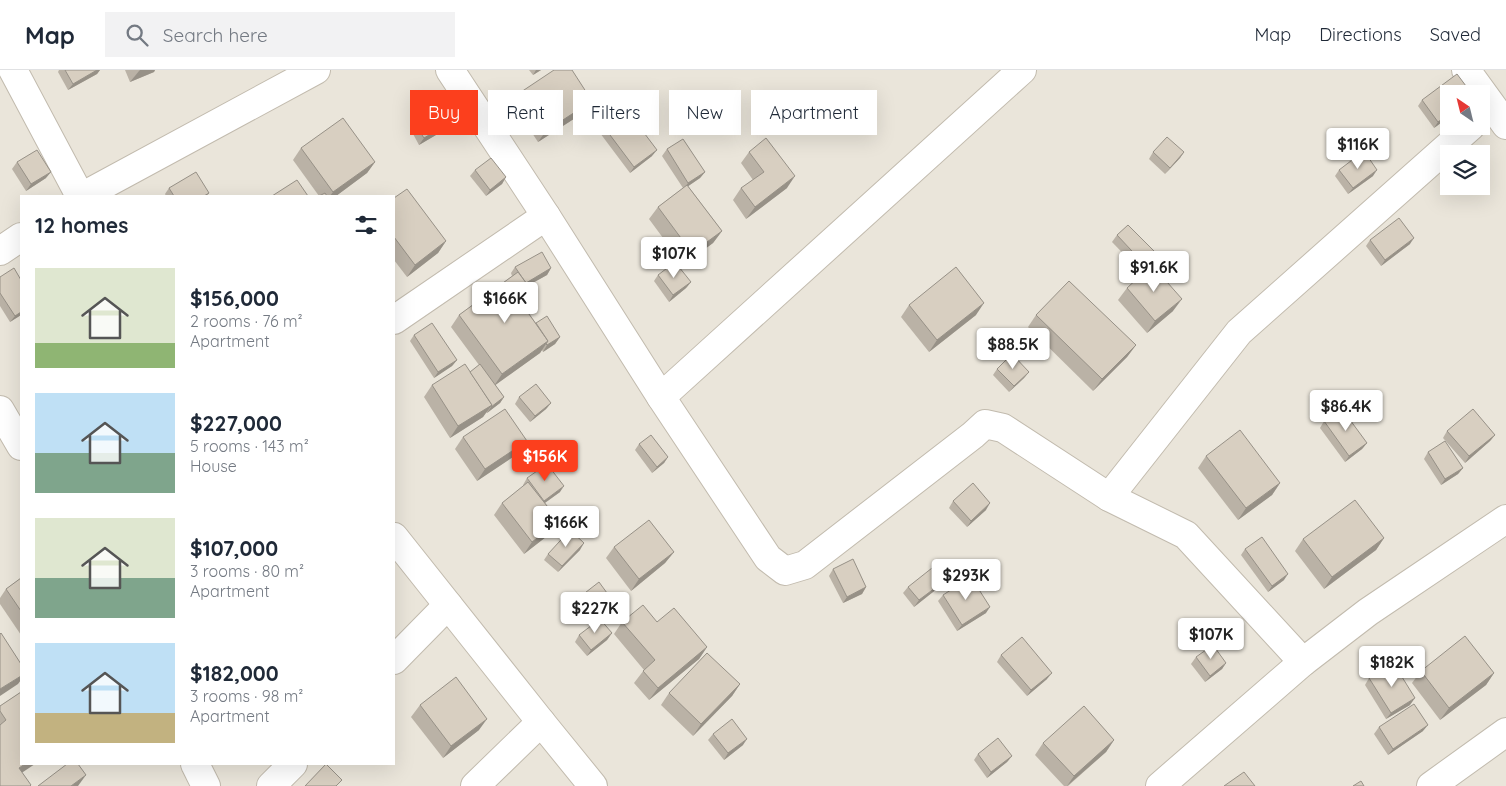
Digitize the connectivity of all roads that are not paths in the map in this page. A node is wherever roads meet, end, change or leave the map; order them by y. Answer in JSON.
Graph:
{"nodes":[{"id":1,"x":13,"y":70,"type":"edge"},
{"id":2,"x":316,"y":70,"type":"edge"},
{"id":3,"x":450,"y":70,"type":"edge"},
{"id":4,"x":1022,"y":70,"type":"edge"},
{"id":5,"x":1466,"y":70,"type":"edge"},
{"id":6,"x":1497,"y":111,"type":"edge"},
{"id":7,"x":1461,"y":135,"type":"edge"},
{"id":8,"x":81,"y":195,"type":"edge"},
{"id":9,"x":84,"y":195,"type":"edge"},
{"id":10,"x":546,"y":216,"type":"junction"},
{"id":11,"x":20,"y":238,"type":"edge"},
{"id":12,"x":0,"y":251,"type":"edge"},
{"id":13,"x":395,"y":319,"type":"edge"},
{"id":14,"x":661,"y":397,"type":"junction"},
{"id":15,"x":0,"y":410,"type":"edge"},
{"id":16,"x":20,"y":444,"type":"edge"},
{"id":17,"x":1109,"y":496,"type":"junction"},
{"id":18,"x":1506,"y":519,"type":"edge"},
{"id":19,"x":395,"y":538,"type":"edge"},
{"id":20,"x":448,"y":604,"type":"junction"},
{"id":21,"x":395,"y":659,"type":"edge"},
{"id":22,"x":1302,"y":662,"type":"junction"},
{"id":23,"x":541,"y":722,"type":"junction"},
{"id":24,"x":1506,"y":732,"type":"edge"},
{"id":25,"x":196,"y":765,"type":"edge"},
{"id":26,"x":292,"y":765,"type":"edge"},
{"id":27,"x":206,"y":786,"type":"edge"},
{"id":28,"x":271,"y":786,"type":"edge"},
{"id":29,"x":474,"y":786,"type":"edge"},
{"id":30,"x":594,"y":786,"type":"edge"},
{"id":31,"x":1160,"y":786,"type":"edge"},
{"id":32,"x":1431,"y":786,"type":"edge"}],
"edges":[{"from":1,"to":8,"type":"street"},
{"from":2,"to":9,"type":"street"},
{"from":3,"to":10,"type":"street"},
{"from":4,"to":14,"type":"street"},
{"from":5,"to":6,"type":"street"},
{"from":7,"to":17,"type":"street"},
{"from":10,"to":13,"type":"street"},
{"from":10,"to":14,"type":"street"},
{"from":11,"to":12,"type":"street"},
{"from":14,"to":17,"type":"street"},
{"from":15,"to":16,"type":"street"},
{"from":17,"to":22,"type":"street"},
{"from":18,"to":22,"type":"street"},
{"from":19,"to":20,"type":"street"},
{"from":20,"to":21,"type":"street"},
{"from":20,"to":23,"type":"street"},
{"from":22,"to":31,"type":"street"},
{"from":23,"to":29,"type":"street"},
{"from":23,"to":30,"type":"street"},
{"from":24,"to":32,"type":"street"},
{"from":25,"to":27,"type":"street"},
{"from":26,"to":28,"type":"street"}]}
